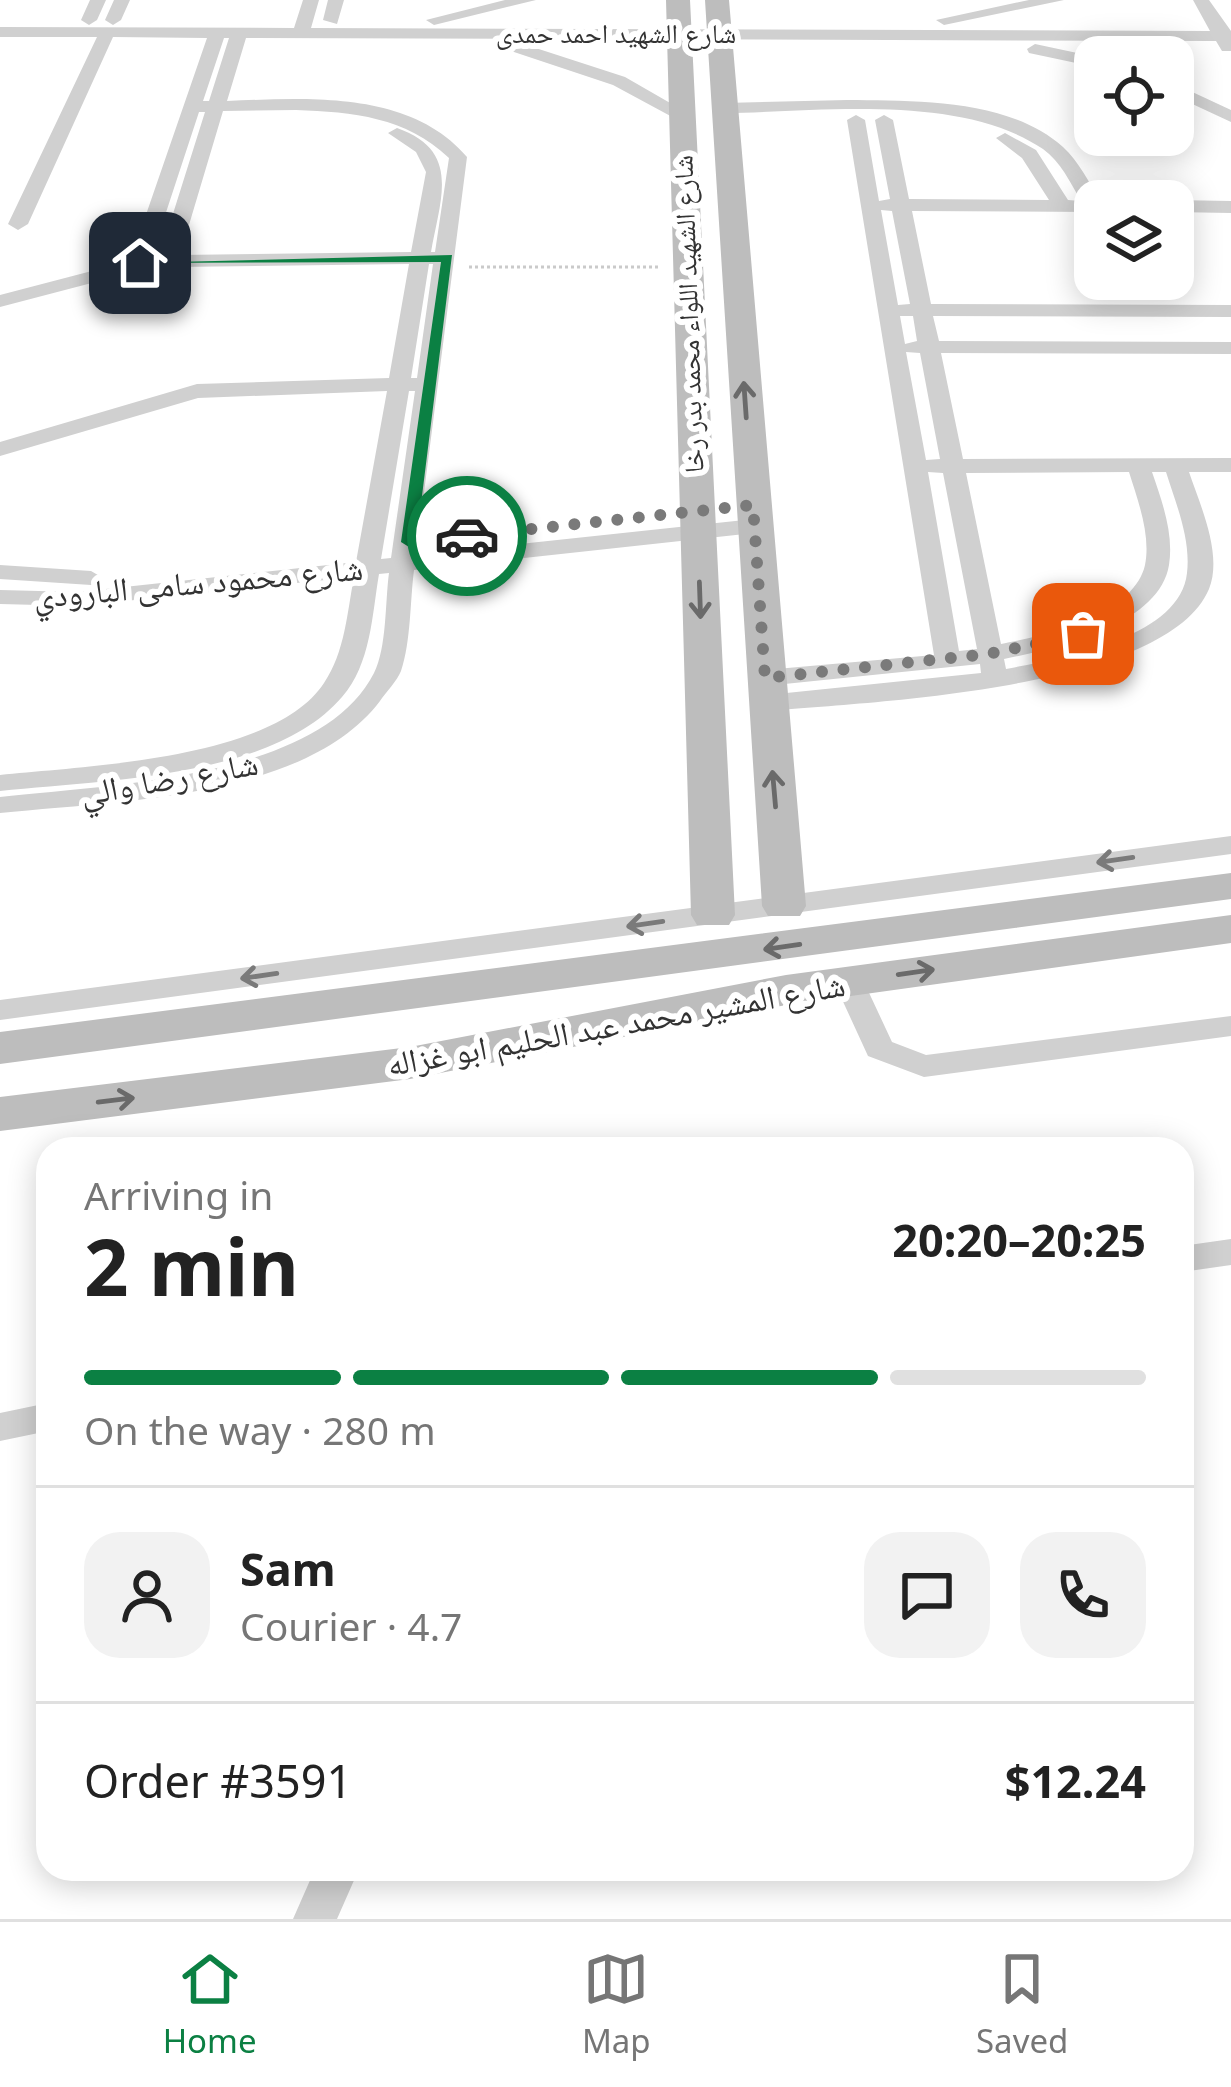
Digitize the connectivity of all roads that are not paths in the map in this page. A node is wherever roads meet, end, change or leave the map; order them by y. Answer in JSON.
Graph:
{"nodes":[{"id":1,"x":98,"y":0,"type":"edge"},
{"id":2,"x":122,"y":0,"type":"edge"},
{"id":3,"x":311,"y":0,"type":"edge"},
{"id":4,"x":336,"y":0,"type":"edge"},
{"id":5,"x":528,"y":0,"type":"edge"},
{"id":6,"x":1057,"y":0,"type":"edge"},
{"id":7,"x":1201,"y":0,"type":"edge"},
{"id":8,"x":679,"y":18,"type":"edge"},
{"id":9,"x":0,"y":20,"type":"edge"},
{"id":10,"x":89,"y":20,"type":"junction"},
{"id":11,"x":331,"y":20,"type":"junction"},
{"id":12,"x":432,"y":21,"type":"junction"},
{"id":13,"x":110,"y":26,"type":"junction"},
{"id":14,"x":303,"y":27,"type":"junction"},
{"id":15,"x":927,"y":28,"type":"junction"},
{"id":16,"x":719,"y":30,"type":"edge"},
{"id":17,"x":0,"y":32,"type":"edge"},
{"id":18,"x":217,"y":33,"type":"junction"},
{"id":19,"x":239,"y":33,"type":"junction"},
{"id":20,"x":458,"y":34,"type":"junction"},
{"id":21,"x":825,"y":34,"type":"junction"},
{"id":22,"x":1225,"y":34,"type":"edge"},
{"id":23,"x":1074,"y":58,"type":"edge"},
{"id":24,"x":1194,"y":98,"type":"edge"},
{"id":25,"x":191,"y":111,"type":"junction"},
{"id":26,"x":215,"y":111,"type":"junction"},
{"id":27,"x":725,"y":113,"type":"junction"},
{"id":28,"x":682,"y":115,"type":"junction"},
{"id":29,"x":1231,"y":117,"type":"edge"},
{"id":30,"x":856,"y":120,"type":"junction"},
{"id":31,"x":884,"y":120,"type":"junction"},
{"id":32,"x":1074,"y":181,"type":"edge"},
{"id":33,"x":1062,"y":206,"type":"junction"},
{"id":34,"x":1194,"y":206,"type":"edge"},
{"id":35,"x":1231,"y":207,"type":"edge"},
{"id":36,"x":1074,"y":208,"type":"edge"},
{"id":37,"x":872,"y":210,"type":"junction"},
{"id":38,"x":1074,"y":210,"type":"edge"},
{"id":39,"x":902,"y":211,"type":"junction"},
{"id":40,"x":1194,"y":217,"type":"edge"},
{"id":41,"x":1231,"y":217,"type":"edge"},
{"id":42,"x":18,"y":224,"type":"dead end"},
{"id":43,"x":419,"y":264,"type":"junction"},
{"id":44,"x":447,"y":265,"type":"junction"},
{"id":45,"x":166,"y":266,"type":"junction"},
{"id":46,"x":137,"y":270,"type":"junction"},
{"id":47,"x":0,"y":301,"type":"edge"},
{"id":48,"x":889,"y":310,"type":"junction"},
{"id":49,"x":921,"y":310,"type":"junction"},
{"id":50,"x":1231,"y":311,"type":"edge"},
{"id":51,"x":0,"y":315,"type":"edge"},
{"id":52,"x":895,"y":347,"type":"junction"},
{"id":53,"x":928,"y":347,"type":"junction"},
{"id":54,"x":1231,"y":348,"type":"edge"},
{"id":55,"x":399,"y":384,"type":"junction"},
{"id":56,"x":430,"y":384,"type":"junction"},
{"id":57,"x":0,"y":449,"type":"edge"},
{"id":58,"x":1231,"y":465,"type":"edge"},
{"id":59,"x":1142,"y":473,"type":"junction"},
{"id":60,"x":1177,"y":473,"type":"junction"},
{"id":61,"x":917,"y":474,"type":"junction"},
{"id":62,"x":953,"y":474,"type":"junction"},
{"id":63,"x":1231,"y":481,"type":"edge"},
{"id":64,"x":754,"y":515,"type":"junction"},
{"id":65,"x":697,"y":521,"type":"junction"},
{"id":66,"x":407,"y":552,"type":"junction"},
{"id":67,"x":369,"y":556,"type":"junction"},
{"id":68,"x":0,"y":572,"type":"edge"},
{"id":69,"x":0,"y":597,"type":"edge"},
{"id":70,"x":948,"y":659,"type":"junction"},
{"id":71,"x":991,"y":666,"type":"junction"},
{"id":72,"x":766,"y":690,"type":"junction"},
{"id":73,"x":101,"y":780,"type":"junction"},
{"id":74,"x":0,"y":783,"type":"edge"},
{"id":75,"x":0,"y":805,"type":"edge"},
{"id":76,"x":1231,"y":844,"type":"edge"},
{"id":77,"x":1231,"y":886,"type":"edge"},
{"id":78,"x":784,"y":906,"type":"junction"},
{"id":79,"x":713,"y":915,"type":"junction"},
{"id":80,"x":1231,"y":929,"type":"edge"},
{"id":81,"x":849,"y":982,"type":"junction"},
{"id":82,"x":453,"y":992,"type":"junction"},
{"id":83,"x":394,"y":1000,"type":"junction"},
{"id":84,"x":0,"y":1010,"type":"edge"},
{"id":85,"x":1231,"y":1026,"type":"edge"},
{"id":86,"x":0,"y":1048,"type":"edge"},
{"id":87,"x":463,"y":1054,"type":"junction"},
{"id":88,"x":410,"y":1063,"type":"junction"},
{"id":89,"x":0,"y":1114,"type":"edge"},
{"id":90,"x":1231,"y":1252,"type":"edge"},
{"id":91,"x":1194,"y":1257,"type":"edge"},
{"id":92,"x":36,"y":1420,"type":"edge"},
{"id":93,"x":0,"y":1427,"type":"edge"},
{"id":94,"x":332,"y":1881,"type":"edge"},
{"id":95,"x":315,"y":1919,"type":"edge"}],
"edges":[{"from":1,"to":10,"type":"street"},
{"from":2,"to":13,"type":"street"},
{"from":3,"to":14,"type":"street"},
{"from":4,"to":11,"type":"street"},
{"from":5,"to":12,"type":"street"},
{"from":6,"to":15,"type":"street"},
{"from":7,"to":22,"type":"street"},
{"from":8,"to":12,"type":"street","name":"شارع الشهيد احمد حمدى"},
{"from":8,"to":16,"type":"street","name":"شارع الشهيد احمد حمدى"},
{"from":8,"to":20,"type":"street","name":"شارع الشهيد احمد حمدى"},
{"from":8,"to":28,"type":"street","name":"شارع الشهيد اللواء محمد بدر رخا"},
{"from":9,"to":10,"type":"street","name":"شارع الشهيد احمد حمدى"},
{"from":10,"to":13,"type":"street","name":"شارع الشهيد احمد حمدى"},
{"from":11,"to":12,"type":"street","name":"شارع الشهيد احمد حمدى"},
{"from":11,"to":14,"type":"street","name":"شارع الشهيد احمد حمدى"},
{"from":13,"to":14,"type":"street","name":"شارع الشهيد احمد حمدى"},
{"from":13,"to":17,"type":"street","name":"شارع الشهيد احمد حمدى"},
{"from":13,"to":18,"type":"street","name":"شارع الشهيد احمد حمدى"},
{"from":13,"to":42,"type":"street"},
{"from":14,"to":19,"type":"street","name":"شارع الشهيد احمد حمدى"},
{"from":14,"to":20,"type":"street","name":"شارع الشهيد احمد حمدى"},
{"from":15,"to":16,"type":"street","name":"شارع الشهيد احمد حمدى"},
{"from":15,"to":21,"type":"street","name":"شارع الشهيد احمد حمدى"},
{"from":15,"to":22,"type":"street","name":"شارع الشهيد احمد حمدى"},
{"from":15,"to":23,"type":"street"},
{"from":16,"to":21,"type":"street","name":"شارع الشهيد احمد حمدى"},
{"from":16,"to":21,"type":"street"},
{"from":16,"to":27,"type":"street","name":"شارع الشهيد اللواء محمد بدر رخا"},
{"from":18,"to":19,"type":"street","name":"شارع الشهيد احمد حمدى"},
{"from":18,"to":25,"type":"street"},
{"from":19,"to":26,"type":"street"},
{"from":20,"to":28,"type":"street"},
{"from":24,"to":29,"type":"street"},
{"from":25,"to":26,"type":"street"},
{"from":25,"to":46,"type":"street"},
{"from":26,"to":43,"type":"street","name":"شارع رضا والي"},
{"from":26,"to":44,"type":"street","name":"شارع رضا والي"},
{"from":26,"to":45,"type":"street"},
{"from":27,"to":30,"type":"street"},
{"from":27,"to":32,"type":"street"},
{"from":64,"to":27,"type":"street","name":"شارع الشهيد اللواء محمد بدر رخا","one_way":true},
{"from":28,"to":65,"type":"street","name":"شارع الشهيد اللواء محمد بدر رخا"},
{"from":30,"to":31,"type":"street"},
{"from":30,"to":37,"type":"street"},
{"from":31,"to":33,"type":"street"},
{"from":31,"to":39,"type":"street"},
{"from":33,"to":36,"type":"street"},
{"from":33,"to":39,"type":"street"},
{"from":34,"to":35,"type":"street"},
{"from":37,"to":39,"type":"street"},
{"from":37,"to":48,"type":"street"},
{"from":38,"to":39,"type":"street"},
{"from":39,"to":49,"type":"street"},
{"from":40,"to":41,"type":"street"},
{"from":43,"to":44,"type":"street"},
{"from":43,"to":45,"type":"street"},
{"from":43,"to":55,"type":"street","name":"شارع رضا والي"},
{"from":44,"to":56,"type":"street","name":"شارع رضا والي"},
{"from":45,"to":46,"type":"street"},
{"from":46,"to":47,"type":"street"},
{"from":46,"to":51,"type":"street"},
{"from":48,"to":49,"type":"street"},
{"from":48,"to":52,"type":"street"},
{"from":49,"to":50,"type":"street"},
{"from":49,"to":53,"type":"street"},
{"from":52,"to":53,"type":"street"},
{"from":52,"to":61,"type":"street"},
{"from":53,"to":54,"type":"street"},
{"from":53,"to":62,"type":"street"},
{"from":55,"to":56,"type":"street"},
{"from":55,"to":57,"type":"street"},
{"from":55,"to":67,"type":"street","name":"شارع رضا والي"},
{"from":56,"to":66,"type":"street","name":"شارع رضا والي"},
{"from":58,"to":60,"type":"street"},
{"from":59,"to":60,"type":"street"},
{"from":59,"to":62,"type":"street"},
{"from":59,"to":71,"type":"street"},
{"from":60,"to":63,"type":"street"},
{"from":60,"to":71,"type":"street"},
{"from":61,"to":62,"type":"street"},
{"from":61,"to":70,"type":"street"},
{"from":62,"to":71,"type":"street"},
{"from":64,"to":65,"type":"street","name":"شارع محمود سامى البارودي"},
{"from":64,"to":72,"type":"street","name":"شارع الشهيد اللواء محمد بدر رخا"},
{"from":65,"to":66,"type":"street","name":"شارع محمود سامى البارودي"},
{"from":65,"to":79,"type":"street","name":"شارع الشهيد اللواء محمد بدر رخا","one_way":true},
{"from":66,"to":67,"type":"street","name":"شارع محمود سامى البارودي"},
{"from":66,"to":73,"type":"street","name":"شارع رضا والي"},
{"from":67,"to":68,"type":"street","name":"شارع محمود سامى البارودي"},
{"from":67,"to":69,"type":"street","name":"شارع محمود سامى البارودي"},
{"from":67,"to":73,"type":"street","name":"شارع رضا والي"},
{"from":70,"to":71,"type":"street"},
{"from":70,"to":72,"type":"street"},
{"from":71,"to":72,"type":"street"},
{"from":78,"to":72,"type":"street","name":"شارع الشهيد اللواء محمد بدر رخا","one_way":true},
{"from":73,"to":74,"type":"street","name":"شارع رضا والي"},
{"from":73,"to":75,"type":"street","name":"شارع رضا والي"},
{"from":76,"to":78,"type":"street","one_way":true},
{"from":77,"to":82,"type":"street","name":"شارع المشير محمد عبد الحليم ابو غزاله","one_way":true},
{"from":78,"to":79,"type":"street"},
{"from":79,"to":84,"type":"street","one_way":true},
{"from":81,"to":80,"type":"street","name":"شارع المشير محمد عبد الحليم ابو غزاله","one_way":true},
{"from":81,"to":85,"type":"street"},
{"from":81,"to":87,"type":"street","name":"شارع المشير محمد عبد الحليم ابو غزاله"},
{"from":82,"to":83,"type":"street","name":"شارع المشير محمد عبد الحليم ابو غزاله"},
{"from":82,"to":87,"type":"street"},
{"from":83,"to":86,"type":"street","name":"شارع المشير محمد عبد الحليم ابو غزاله"},
{"from":83,"to":88,"type":"street"},
{"from":87,"to":88,"type":"street","name":"شارع المشير محمد عبد الحليم ابو غزاله"},
{"from":89,"to":88,"type":"street","name":"شارع المشير محمد عبد الحليم ابو غزاله","one_way":true},
{"from":90,"to":91,"type":"street"},
{"from":92,"to":93,"type":"street"},
{"from":94,"to":95,"type":"street"}]}
